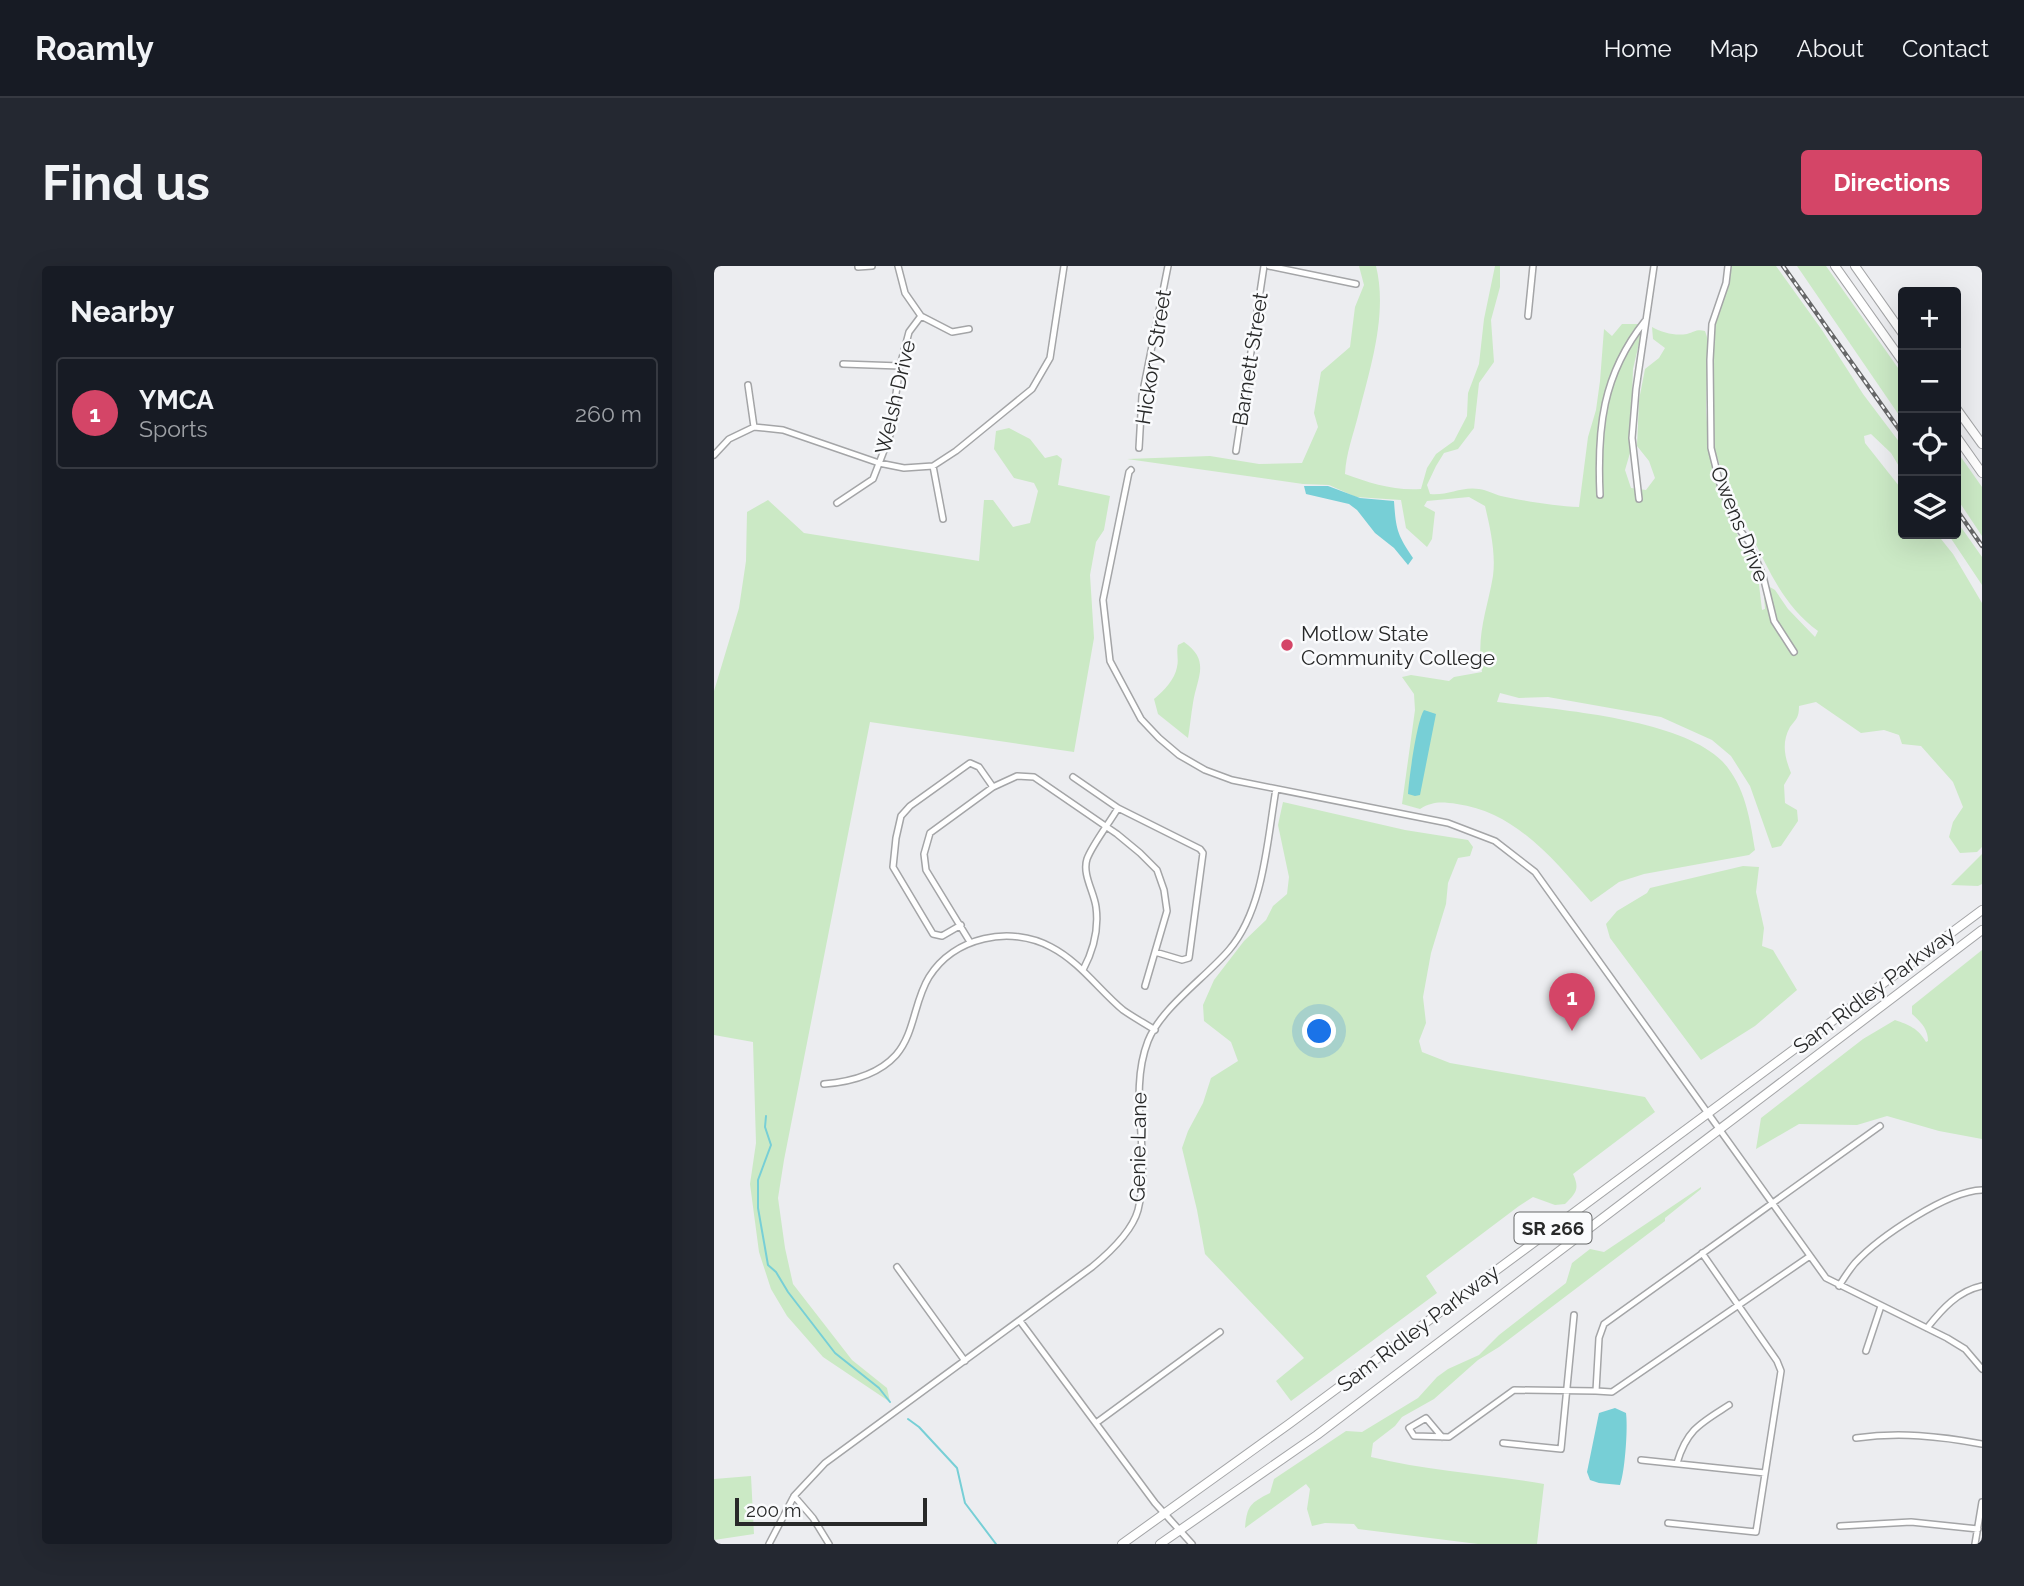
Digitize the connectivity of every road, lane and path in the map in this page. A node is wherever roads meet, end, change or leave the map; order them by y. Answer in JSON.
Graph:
{"nodes":[{"id":1,"x":872,"y":266,"type":"edge"},
{"id":2,"x":898,"y":266,"type":"edge"},
{"id":3,"x":1064,"y":266,"type":"edge"},
{"id":4,"x":1168,"y":266,"type":"edge"},
{"id":5,"x":1266,"y":266,"type":"edge"},
{"id":6,"x":1533,"y":266,"type":"edge"},
{"id":7,"x":1654,"y":266,"type":"edge"},
{"id":8,"x":1728,"y":266,"type":"edge"},
{"id":9,"x":1835,"y":266,"type":"edge"},
{"id":10,"x":1855,"y":266,"type":"edge"},
{"id":11,"x":858,"y":267,"type":"edge"},
{"id":12,"x":1356,"y":284,"type":"dead end"},
{"id":13,"x":921,"y":316,"type":"junction"},
{"id":14,"x":1528,"y":316,"type":"dead end"},
{"id":15,"x":1647,"y":319,"type":"junction"},
{"id":16,"x":1898,"y":327,"type":"edge"},
{"id":17,"x":969,"y":329,"type":"dead end"},
{"id":18,"x":1898,"y":355,"type":"edge"},
{"id":19,"x":843,"y":364,"type":"dead end"},
{"id":20,"x":900,"y":366,"type":"junction"},
{"id":21,"x":748,"y":385,"type":"dead end"},
{"id":22,"x":1960,"y":413,"type":"edge"},
{"id":23,"x":754,"y":427,"type":"junction"},
{"id":24,"x":1961,"y":443,"type":"edge"},
{"id":25,"x":1982,"y":444,"type":"edge"},
{"id":26,"x":1139,"y":449,"type":"dead end"},
{"id":27,"x":1236,"y":451,"type":"dead end"},
{"id":28,"x":714,"y":456,"type":"edge"},
{"id":29,"x":879,"y":463,"type":"junction"},
{"id":30,"x":933,"y":466,"type":"junction"},
{"id":31,"x":1131,"y":470,"type":"dead end"},
{"id":32,"x":1982,"y":472,"type":"edge"},
{"id":33,"x":1600,"y":495,"type":"dead end"},
{"id":34,"x":1639,"y":499,"type":"dead end"},
{"id":35,"x":837,"y":503,"type":"dead end"},
{"id":36,"x":943,"y":519,"type":"dead end"},
{"id":37,"x":1794,"y":652,"type":"dead end"},
{"id":38,"x":1073,"y":777,"type":"dead end"},
{"id":39,"x":993,"y":788,"type":"junction"},
{"id":40,"x":1276,"y":789,"type":"junction"},
{"id":41,"x":1118,"y":808,"type":"junction"},
{"id":42,"x":1107,"y":827,"type":"junction"},
{"id":43,"x":1982,"y":910,"type":"edge"},
{"id":44,"x":961,"y":925,"type":"junction"},
{"id":45,"x":1982,"y":930,"type":"edge"},
{"id":46,"x":970,"y":942,"type":"junction"},
{"id":47,"x":1155,"y":952,"type":"junction"},
{"id":48,"x":1083,"y":970,"type":"junction"},
{"id":49,"x":1145,"y":986,"type":"dead end"},
{"id":50,"x":1154,"y":1030,"type":"junction"},
{"id":51,"x":824,"y":1084,"type":"dead end"},
{"id":52,"x":1709,"y":1113,"type":"junction"},
{"id":53,"x":1880,"y":1126,"type":"dead end"},
{"id":54,"x":1720,"y":1129,"type":"junction"},
{"id":55,"x":1982,"y":1189,"type":"edge"},
{"id":56,"x":1771,"y":1202,"type":"junction"},
{"id":57,"x":1702,"y":1253,"type":"junction"},
{"id":58,"x":1810,"y":1256,"type":"junction"},
{"id":59,"x":897,"y":1267,"type":"dead end"},
{"id":60,"x":1839,"y":1286,"type":"junction"},
{"id":61,"x":1982,"y":1286,"type":"edge"},
{"id":62,"x":1737,"y":1305,"type":"junction"},
{"id":63,"x":1881,"y":1306,"type":"junction"},
{"id":64,"x":1574,"y":1315,"type":"dead end"},
{"id":65,"x":1020,"y":1321,"type":"junction"},
{"id":66,"x":1927,"y":1328,"type":"junction"},
{"id":67,"x":1220,"y":1332,"type":"dead end"},
{"id":68,"x":1867,"y":1351,"type":"dead end"},
{"id":69,"x":965,"y":1361,"type":"junction"},
{"id":70,"x":1982,"y":1368,"type":"edge"},
{"id":71,"x":1568,"y":1391,"type":"junction"},
{"id":72,"x":1596,"y":1391,"type":"junction"},
{"id":73,"x":1729,"y":1405,"type":"dead end"},
{"id":74,"x":1096,"y":1423,"type":"junction"},
{"id":75,"x":1442,"y":1437,"type":"junction"},
{"id":76,"x":1856,"y":1438,"type":"dead end"},
{"id":77,"x":1503,"y":1443,"type":"dead end"},
{"id":78,"x":1982,"y":1444,"type":"edge"},
{"id":79,"x":1641,"y":1460,"type":"dead end"},
{"id":80,"x":1677,"y":1463,"type":"junction"},
{"id":81,"x":1765,"y":1473,"type":"junction"},
{"id":82,"x":794,"y":1496,"type":"junction"},
{"id":83,"x":1982,"y":1502,"type":"edge"},
{"id":84,"x":1165,"y":1515,"type":"junction"},
{"id":85,"x":1668,"y":1523,"type":"dead end"},
{"id":86,"x":1840,"y":1526,"type":"dead end"},
{"id":87,"x":1978,"y":1529,"type":"junction"},
{"id":88,"x":1181,"y":1530,"type":"junction"},
{"id":89,"x":769,"y":1544,"type":"edge"},
{"id":90,"x":829,"y":1544,"type":"edge"},
{"id":91,"x":1122,"y":1544,"type":"edge"},
{"id":92,"x":1160,"y":1544,"type":"edge"},
{"id":93,"x":1192,"y":1544,"type":"edge"},
{"id":94,"x":1975,"y":1544,"type":"edge"}],
"edges":[{"from":1,"to":11,"type":"street"},
{"from":2,"to":13,"type":"street"},
{"from":3,"to":30,"type":"street"},
{"from":4,"to":26,"type":"street","name":"Hickory Street"},
{"from":5,"to":12,"type":"street"},
{"from":5,"to":27,"type":"street","name":"Barnett Street"},
{"from":6,"to":14,"type":"street"},
{"from":7,"to":15,"type":"street"},
{"from":8,"to":37,"type":"street","name":"Owens Drive"},
{"from":9,"to":18,"type":"main road"},
{"from":10,"to":16,"type":"main road"},
{"from":13,"to":17,"type":"street"},
{"from":13,"to":20,"type":"street","name":"Welsh Drive"},
{"from":15,"to":33,"type":"street"},
{"from":15,"to":34,"type":"street"},
{"from":19,"to":20,"type":"street"},
{"from":20,"to":29,"type":"street","name":"Welsh Drive"},
{"from":21,"to":23,"type":"street"},
{"from":22,"to":25,"type":"main road"},
{"from":23,"to":28,"type":"street"},
{"from":23,"to":29,"type":"street"},
{"from":24,"to":32,"type":"main road"},
{"from":29,"to":30,"type":"street"},
{"from":29,"to":35,"type":"street","name":"Welsh Drive"},
{"from":30,"to":36,"type":"street"},
{"from":31,"to":40,"type":"street"},
{"from":38,"to":41,"type":"street"},
{"from":39,"to":42,"type":"street"},
{"from":39,"to":44,"type":"street"},
{"from":39,"to":44,"type":"street"},
{"from":40,"to":50,"type":"street","name":"Genie Lane"},
{"from":40,"to":52,"type":"street"},
{"from":41,"to":42,"type":"street"},
{"from":41,"to":47,"type":"street"},
{"from":42,"to":47,"type":"street"},
{"from":42,"to":48,"type":"street"},
{"from":43,"to":52,"type":"main road","name":"Sam Ridley Parkway","number":"SR 266"},
{"from":44,"to":46,"type":"street"},
{"from":45,"to":54,"type":"main road","name":"Sam Ridley Parkway","number":"SR 266"},
{"from":46,"to":48,"type":"street"},
{"from":46,"to":51,"type":"street"},
{"from":47,"to":49,"type":"street"},
{"from":48,"to":50,"type":"street"},
{"from":50,"to":65,"type":"street","name":"Genie Lane"},
{"from":52,"to":54,"type":"street"},
{"from":52,"to":84,"type":"main road","name":"Sam Ridley Parkway","number":"SR 266"},
{"from":53,"to":56,"type":"street"},
{"from":54,"to":56,"type":"street"},
{"from":54,"to":88,"type":"main road","name":"Sam Ridley Parkway","number":"SR 266"},
{"from":55,"to":60,"type":"street"},
{"from":56,"to":57,"type":"street"},
{"from":56,"to":58,"type":"street"},
{"from":57,"to":62,"type":"street"},
{"from":57,"to":72,"type":"street"},
{"from":58,"to":60,"type":"street"},
{"from":58,"to":62,"type":"street"},
{"from":59,"to":69,"type":"street"},
{"from":60,"to":63,"type":"street"},
{"from":61,"to":66,"type":"street"},
{"from":62,"to":72,"type":"street"},
{"from":62,"to":81,"type":"street"},
{"from":63,"to":66,"type":"street"},
{"from":63,"to":68,"type":"street"},
{"from":64,"to":71,"type":"street"},
{"from":65,"to":69,"type":"street","name":"Genie Lane"},
{"from":65,"to":74,"type":"street"},
{"from":66,"to":70,"type":"street"},
{"from":67,"to":74,"type":"street"},
{"from":69,"to":82,"type":"street","name":"Genie Lane"},
{"from":71,"to":72,"type":"street"},
{"from":71,"to":75,"type":"street"},
{"from":71,"to":77,"type":"street"},
{"from":73,"to":80,"type":"street"},
{"from":74,"to":84,"type":"street"},
{"from":75,"to":75,"type":"street"},
{"from":76,"to":78,"type":"street"},
{"from":79,"to":80,"type":"street"},
{"from":80,"to":81,"type":"street"},
{"from":81,"to":85,"type":"street"},
{"from":82,"to":89,"type":"street","name":"Genie Lane"},
{"from":82,"to":90,"type":"street"},
{"from":83,"to":87,"type":"street"},
{"from":84,"to":88,"type":"street"},
{"from":84,"to":91,"type":"main road","name":"Sam Ridley Parkway","number":"SR 266"},
{"from":86,"to":87,"type":"street"},
{"from":87,"to":94,"type":"street"},
{"from":88,"to":92,"type":"main road","name":"Sam Ridley Parkway","number":"SR 266"},
{"from":88,"to":93,"type":"street"}]}
